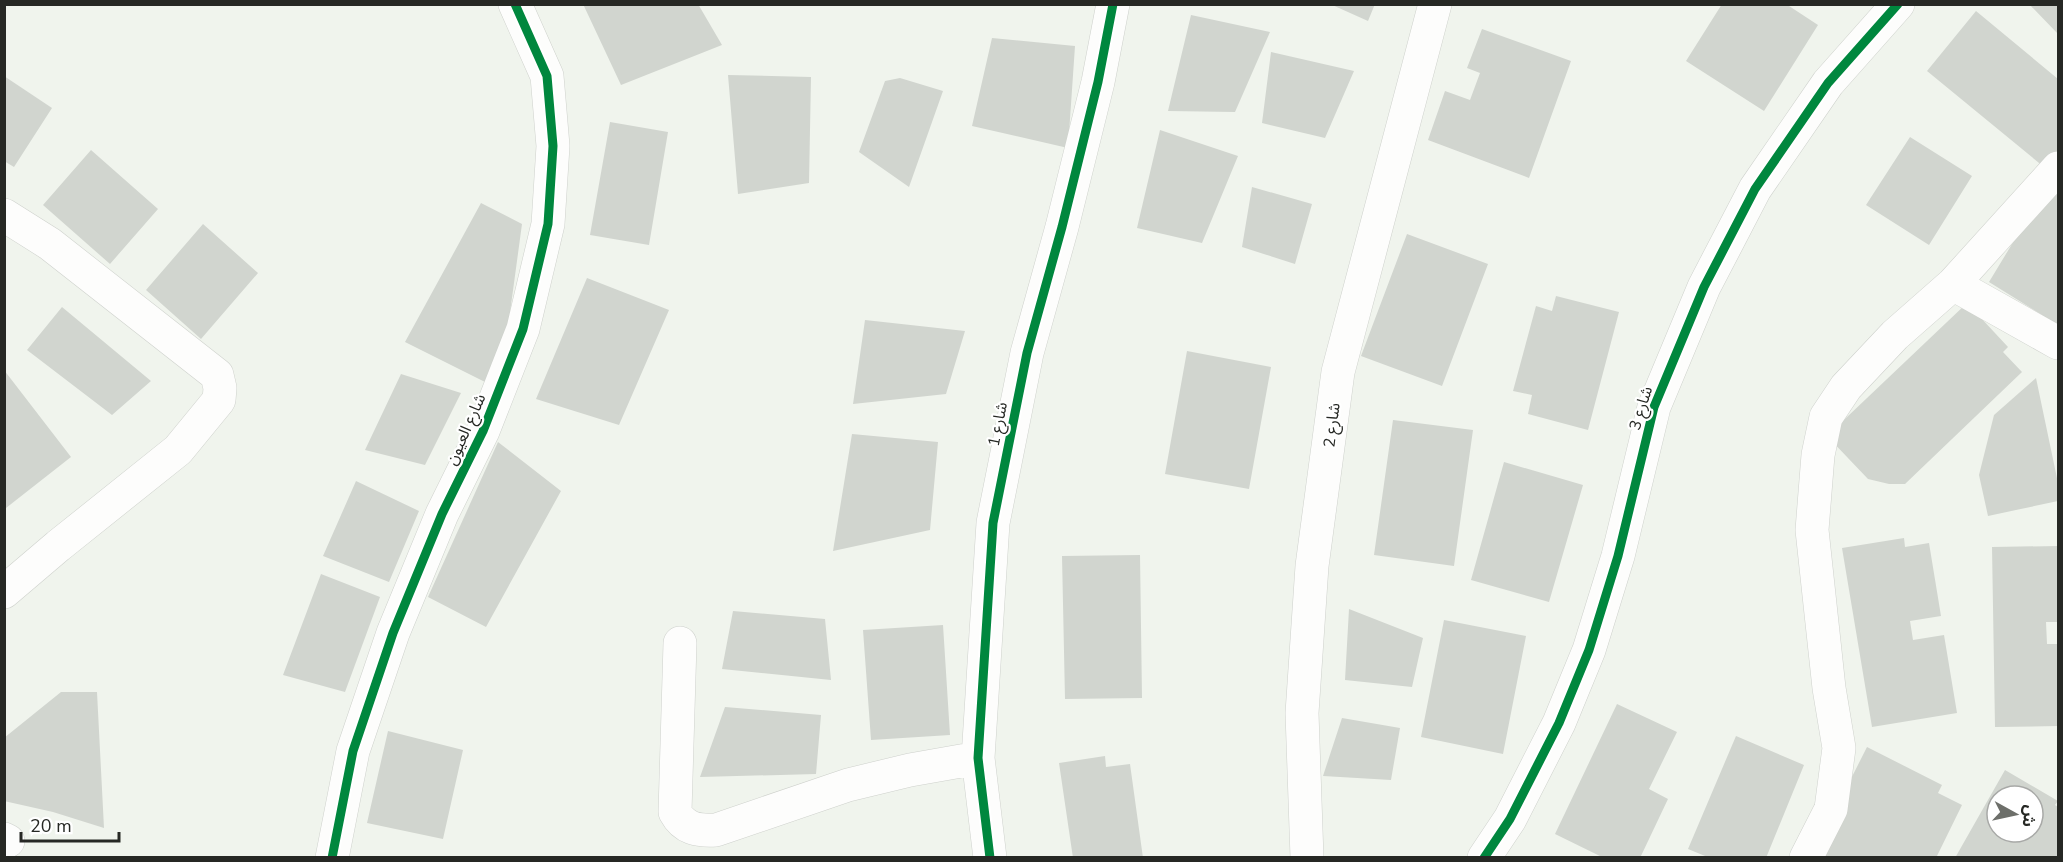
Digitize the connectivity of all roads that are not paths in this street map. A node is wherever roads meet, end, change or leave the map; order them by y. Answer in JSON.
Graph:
{"nodes":[{"id":1,"x":515,"y":4,"type":"edge"},
{"id":2,"x":1113,"y":4,"type":"edge"},
{"id":3,"x":1435,"y":4,"type":"edge"},
{"id":4,"x":1898,"y":4,"type":"edge"},
{"id":5,"x":2058,"y":168,"type":"edge"},
{"id":6,"x":4,"y":215,"type":"edge"},
{"id":7,"x":1953,"y":284,"type":"junction"},
{"id":8,"x":2058,"y":344,"type":"edge"},
{"id":9,"x":4,"y":592,"type":"edge"},
{"id":10,"x":680,"y":643,"type":"dead end"},
{"id":11,"x":978,"y":758,"type":"junction"},
{"id":12,"x":332,"y":858,"type":"edge"},
{"id":13,"x":990,"y":858,"type":"edge"},
{"id":14,"x":1306,"y":858,"type":"edge"},
{"id":15,"x":1484,"y":858,"type":"edge"},
{"id":16,"x":1806,"y":858,"type":"edge"}],
"edges":[{"from":1,"to":12,"type":"street","name":"شارع العيون"},
{"from":2,"to":11,"type":"street","name":"شارع 1"},
{"from":3,"to":14,"type":"street","name":"شارع 2"},
{"from":4,"to":15,"type":"street","name":"شارع 3"},
{"from":5,"to":7,"type":"street"},
{"from":6,"to":9,"type":"street"},
{"from":7,"to":8,"type":"street"},
{"from":7,"to":16,"type":"street"},
{"from":10,"to":11,"type":"street"},
{"from":11,"to":13,"type":"street","name":"شارع 1"}]}
